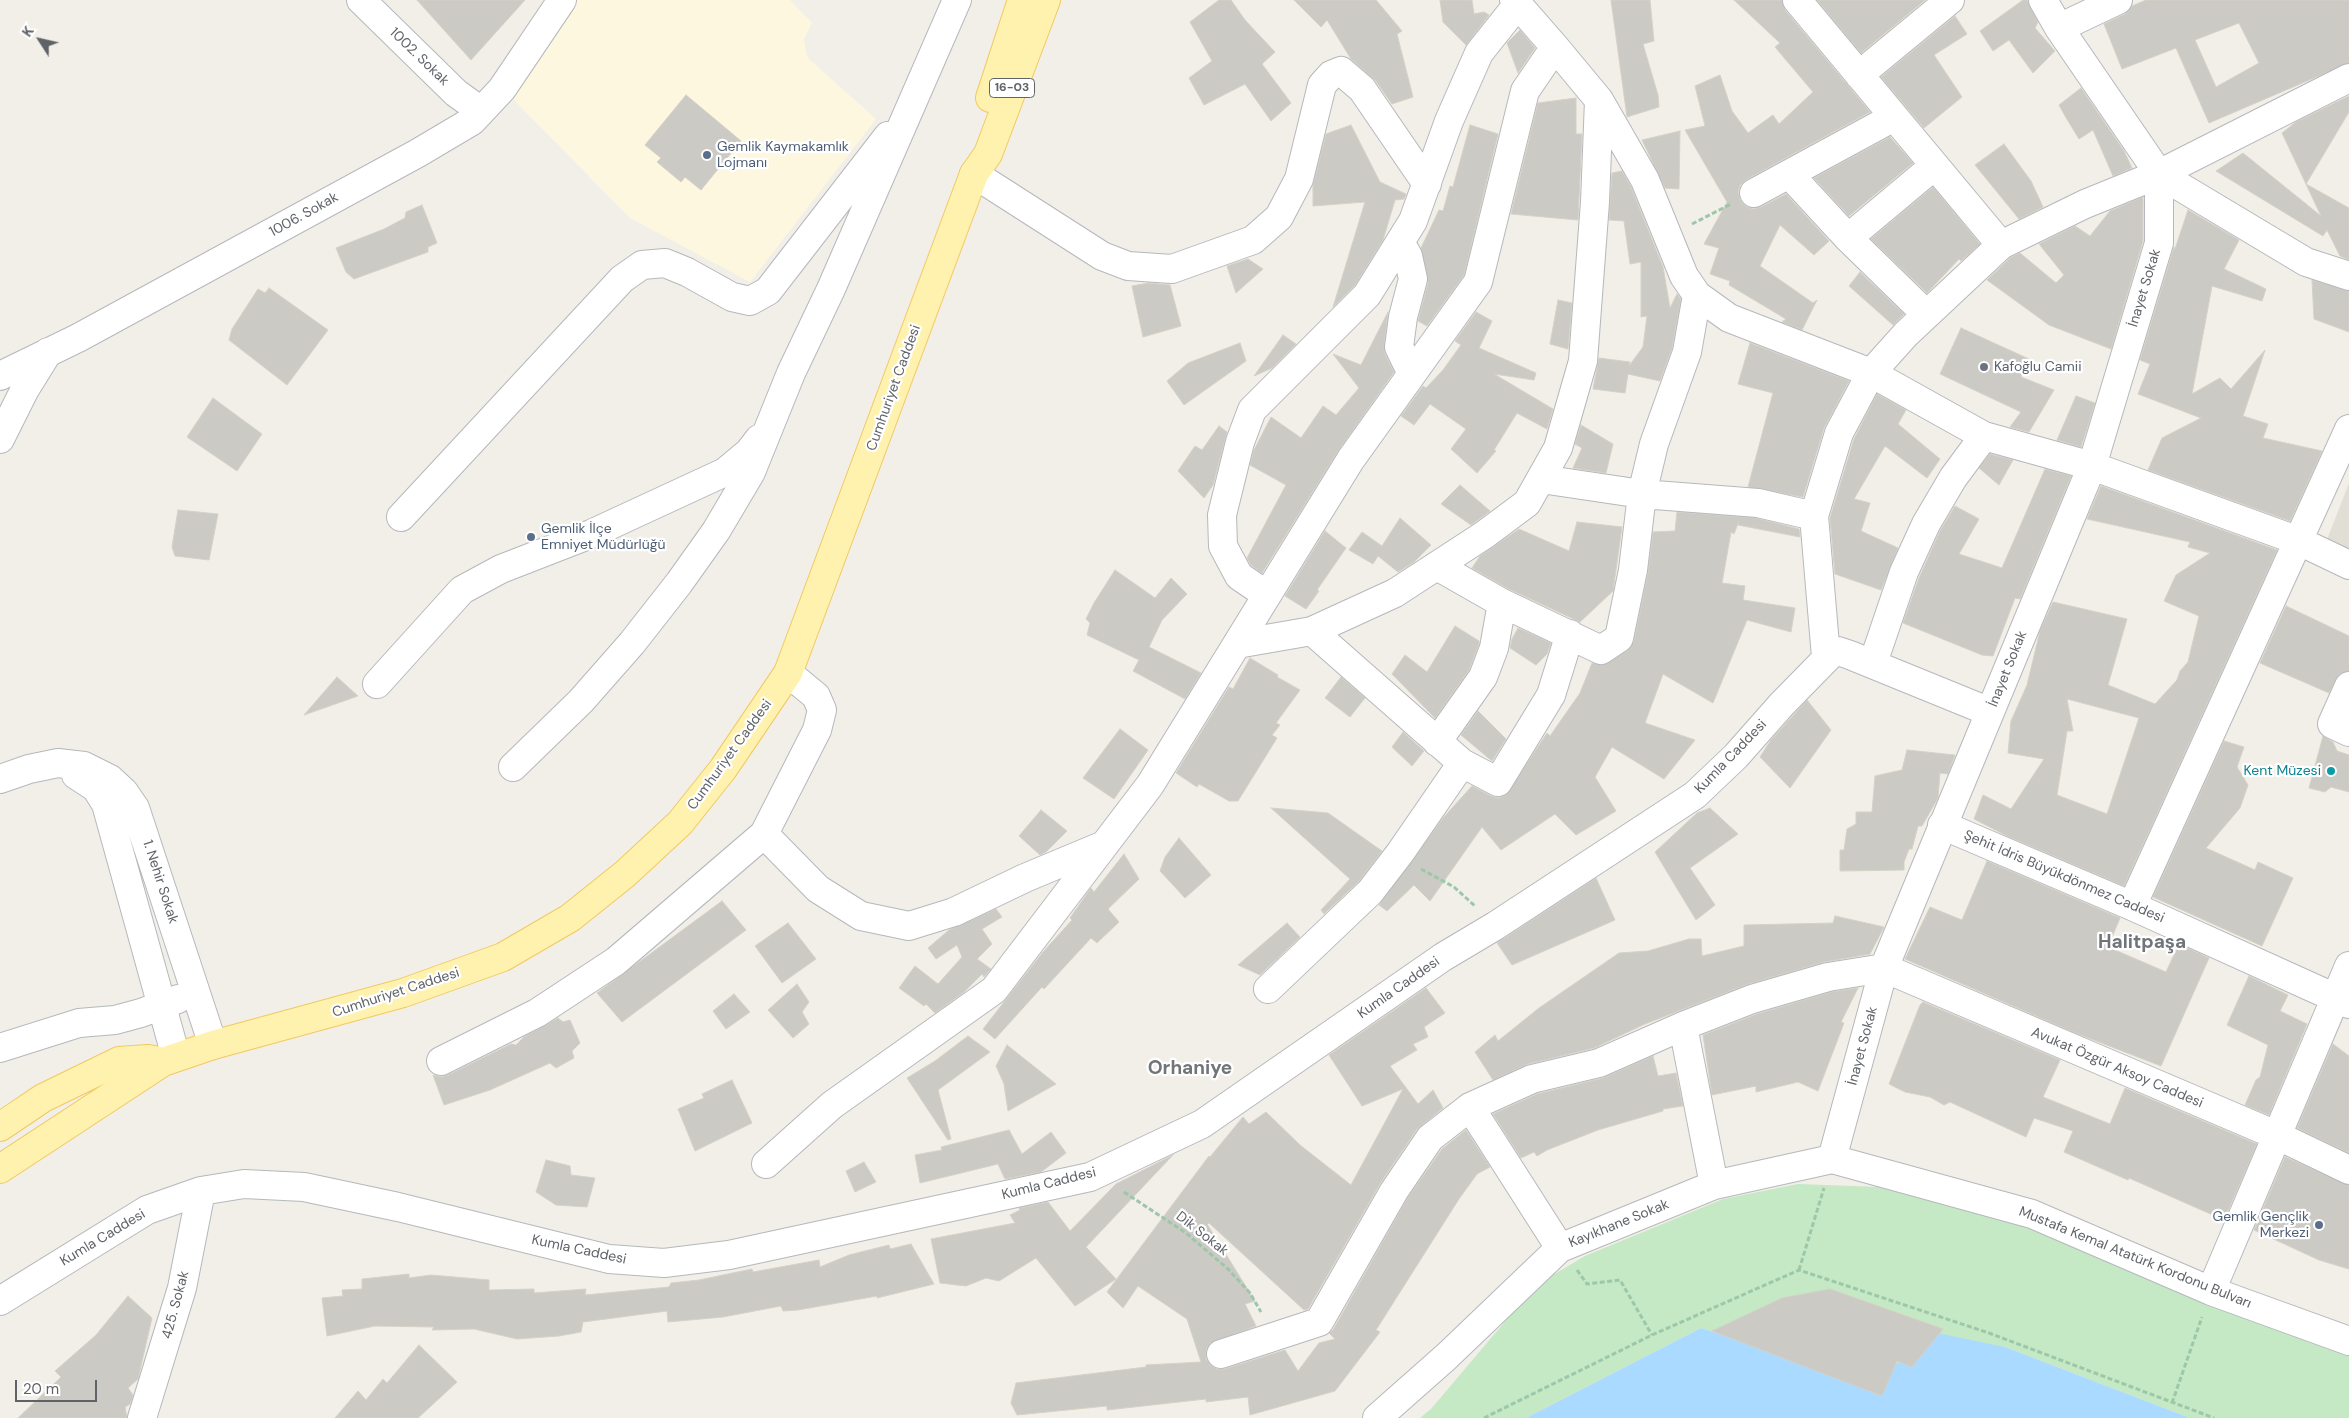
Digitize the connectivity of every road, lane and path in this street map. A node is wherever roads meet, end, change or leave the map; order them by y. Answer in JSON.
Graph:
{"nodes":[{"id":1,"x":361,"y":0,"type":"edge"},
{"id":2,"x":562,"y":0,"type":"edge"},
{"id":3,"x":957,"y":0,"type":"edge"},
{"id":4,"x":1022,"y":0,"type":"edge"},
{"id":5,"x":1046,"y":0,"type":"edge"},
{"id":6,"x":1797,"y":0,"type":"edge"},
{"id":7,"x":1950,"y":0,"type":"edge"},
{"id":8,"x":2043,"y":0,"type":"edge"},
{"id":9,"x":2118,"y":0,"type":"edge"},
{"id":10,"x":1516,"y":2,"type":"edge"},
{"id":11,"x":2059,"y":28,"type":"junction"},
{"id":12,"x":1555,"y":47,"type":"junction"},
{"id":13,"x":1859,"y":75,"type":"junction"},
{"id":14,"x":2349,"y":78,"type":"edge"},
{"id":15,"x":1600,"y":100,"type":"junction"},
{"id":16,"x":914,"y":101,"type":"junction"},
{"id":17,"x":481,"y":111,"type":"junction"},
{"id":18,"x":1894,"y":117,"type":"junction"},
{"id":19,"x":1934,"y":166,"type":"junction"},
{"id":20,"x":974,"y":174,"type":"junction"},
{"id":21,"x":1789,"y":174,"type":"junction"},
{"id":22,"x":2159,"y":174,"type":"junction"},
{"id":23,"x":1427,"y":184,"type":"junction"},
{"id":24,"x":1754,"y":193,"type":"joint"},
{"id":25,"x":1668,"y":236,"type":"junction"},
{"id":26,"x":1848,"y":238,"type":"junction"},
{"id":27,"x":1400,"y":242,"type":"junction"},
{"id":28,"x":2001,"y":245,"type":"junction"},
{"id":29,"x":2349,"y":276,"type":"edge"},
{"id":30,"x":1697,"y":295,"type":"junction"},
{"id":31,"x":1926,"y":314,"type":"junction"},
{"id":32,"x":48,"y":352,"type":"junction"},
{"id":33,"x":1872,"y":373,"type":"junction"},
{"id":34,"x":1412,"y":374,"type":"junction"},
{"id":35,"x":0,"y":376,"type":"edge"},
{"id":36,"x":769,"y":426,"type":"junction"},
{"id":37,"x":2349,"y":429,"type":"edge"},
{"id":38,"x":1984,"y":436,"type":"junction"},
{"id":39,"x":0,"y":439,"type":"edge"},
{"id":40,"x":2092,"y":466,"type":"junction"},
{"id":41,"x":1541,"y":479,"type":"junction"},
{"id":42,"x":1642,"y":494,"type":"junction"},
{"id":43,"x":1814,"y":516,"type":"junction"},
{"id":44,"x":401,"y":517,"type":"dead end"},
{"id":45,"x":2298,"y":541,"type":"junction"},
{"id":46,"x":2349,"y":565,"type":"edge"},
{"id":47,"x":1437,"y":566,"type":"junction"},
{"id":48,"x":1267,"y":596,"type":"junction"},
{"id":49,"x":1502,"y":604,"type":"junction"},
{"id":50,"x":1312,"y":631,"type":"junction"},
{"id":51,"x":1570,"y":634,"type":"junction"},
{"id":52,"x":1237,"y":644,"type":"junction"},
{"id":53,"x":1826,"y":657,"type":"junction"},
{"id":54,"x":1873,"y":663,"type":"junction"},
{"id":55,"x":788,"y":673,"type":"junction"},
{"id":56,"x":377,"y":684,"type":"dead end"},
{"id":57,"x":2349,"y":686,"type":"edge"},
{"id":58,"x":1990,"y":712,"type":"junction"},
{"id":59,"x":2349,"y":732,"type":"edge"},
{"id":60,"x":1437,"y":742,"type":"junction"},
{"id":61,"x":58,"y":763,"type":"junction"},
{"id":62,"x":1462,"y":763,"type":"junction"},
{"id":63,"x":513,"y":767,"type":"dead end"},
{"id":64,"x":0,"y":779,"type":"edge"},
{"id":65,"x":1942,"y":825,"type":"junction"},
{"id":66,"x":764,"y":834,"type":"junction"},
{"id":67,"x":1106,"y":844,"type":"junction"},
{"id":68,"x":1400,"y":853,"type":"junction"},
{"id":69,"x":2132,"y":906,"type":"junction"},
{"id":70,"x":1495,"y":926,"type":"junction"},
{"id":71,"x":2349,"y":966,"type":"edge"},
{"id":72,"x":1884,"y":968,"type":"junction"},
{"id":73,"x":1268,"y":989,"type":"dead end"},
{"id":74,"x":196,"y":992,"type":"junction"},
{"id":75,"x":2342,"y":1001,"type":"edge"},
{"id":76,"x":162,"y":1005,"type":"junction"},
{"id":77,"x":1683,"y":1026,"type":"junction"},
{"id":78,"x":213,"y":1045,"type":"junction"},
{"id":79,"x":0,"y":1048,"type":"edge"},
{"id":80,"x":169,"y":1060,"type":"junction"},
{"id":81,"x":441,"y":1061,"type":"dead end"},
{"id":82,"x":1470,"y":1106,"type":"junction"},
{"id":83,"x":0,"y":1127,"type":"edge"},
{"id":84,"x":2276,"y":1135,"type":"junction"},
{"id":85,"x":1832,"y":1159,"type":"junction"},
{"id":86,"x":766,"y":1164,"type":"dead end"},
{"id":87,"x":0,"y":1169,"type":"edge"},
{"id":88,"x":2349,"y":1170,"type":"edge"},
{"id":89,"x":1090,"y":1177,"type":"junction"},
{"id":90,"x":1714,"y":1185,"type":"junction"},
{"id":91,"x":201,"y":1191,"type":"junction"},
{"id":92,"x":1560,"y":1248,"type":"junction"},
{"id":93,"x":1799,"y":1270,"type":"junction"},
{"id":94,"x":2212,"y":1291,"type":"junction"},
{"id":95,"x":0,"y":1301,"type":"edge"},
{"id":96,"x":1652,"y":1335,"type":"junction"},
{"id":97,"x":1270,"y":1338,"type":"junction"},
{"id":98,"x":2349,"y":1341,"type":"edge"},
{"id":99,"x":1221,"y":1354,"type":"dead end"},
{"id":100,"x":2172,"y":1403,"type":"junction"},
{"id":101,"x":142,"y":1418,"type":"edge"},
{"id":102,"x":1377,"y":1418,"type":"edge"},
{"id":103,"x":1484,"y":1418,"type":"edge"},
{"id":104,"x":2214,"y":1418,"type":"edge"}],
"edges":[{"from":1,"to":17,"type":"street","name":"1002. Sokak"},
{"from":2,"to":17,"type":"street","name":"1006. Sokak"},
{"from":3,"to":16,"type":"street"},
{"from":4,"to":20,"type":"main road","name":"Cumhuriyet Caddesi","number":"16-03"},
{"from":5,"to":20,"type":"main road","name":"Cumhuriyet Caddesi","number":"16-03"},
{"from":6,"to":13,"type":"street"},
{"from":7,"to":13,"type":"street"},
{"from":8,"to":11,"type":"street"},
{"from":9,"to":11,"type":"street"},
{"from":10,"to":12,"type":"street"},
{"from":10,"to":23,"type":"street"},
{"from":11,"to":22,"type":"street"},
{"from":12,"to":15,"type":"street"},
{"from":12,"to":34,"type":"street"},
{"from":13,"to":18,"type":"street"},
{"from":14,"to":22,"type":"street"},
{"from":15,"to":25,"type":"street"},
{"from":15,"to":41,"type":"street"},
{"from":16,"to":36,"type":"street"},
{"from":16,"to":44,"type":"street"},
{"from":17,"to":32,"type":"street","name":"1006. Sokak"},
{"from":18,"to":19,"type":"street"},
{"from":18,"to":21,"type":"street"},
{"from":19,"to":26,"type":"street"},
{"from":19,"to":28,"type":"street"},
{"from":20,"to":23,"type":"street"},
{"from":20,"to":55,"type":"main road","name":"Cumhuriyet Caddesi","number":"16-03"},
{"from":21,"to":24,"type":"street"},
{"from":21,"to":26,"type":"street"},
{"from":22,"to":28,"type":"street"},
{"from":22,"to":29,"type":"street"},
{"from":22,"to":40,"type":"street","name":"İnayet Sokak"},
{"from":23,"to":27,"type":"street"},
{"from":24,"to":25,"type":"path"},
{"from":25,"to":30,"type":"street"},
{"from":26,"to":31,"type":"street"},
{"from":27,"to":34,"type":"street"},
{"from":27,"to":48,"type":"street"},
{"from":28,"to":31,"type":"street"},
{"from":30,"to":33,"type":"street"},
{"from":30,"to":42,"type":"street"},
{"from":31,"to":33,"type":"street"},
{"from":32,"to":35,"type":"street","name":"1006. Sokak"},
{"from":32,"to":39,"type":"street"},
{"from":33,"to":38,"type":"street"},
{"from":33,"to":43,"type":"street"},
{"from":34,"to":48,"type":"street"},
{"from":36,"to":56,"type":"street"},
{"from":36,"to":63,"type":"street"},
{"from":37,"to":45,"type":"street"},
{"from":38,"to":40,"type":"street"},
{"from":38,"to":54,"type":"street"},
{"from":40,"to":45,"type":"street"},
{"from":40,"to":58,"type":"street","name":"İnayet Sokak"},
{"from":41,"to":42,"type":"street"},
{"from":41,"to":47,"type":"street"},
{"from":42,"to":43,"type":"street"},
{"from":42,"to":51,"type":"street"},
{"from":43,"to":53,"type":"street"},
{"from":45,"to":46,"type":"street"},
{"from":45,"to":69,"type":"street"},
{"from":47,"to":49,"type":"street"},
{"from":47,"to":50,"type":"street"},
{"from":48,"to":52,"type":"street"},
{"from":49,"to":51,"type":"street"},
{"from":49,"to":60,"type":"street"},
{"from":50,"to":52,"type":"street"},
{"from":50,"to":60,"type":"street"},
{"from":51,"to":62,"type":"street"},
{"from":52,"to":67,"type":"street"},
{"from":53,"to":54,"type":"street"},
{"from":53,"to":70,"type":"street","name":"Kumla Caddesi"},
{"from":54,"to":58,"type":"street"},
{"from":55,"to":66,"type":"street"},
{"from":55,"to":78,"type":"main road","name":"Cumhuriyet Caddesi","number":"16-03"},
{"from":57,"to":59,"type":"street"},
{"from":58,"to":65,"type":"street","name":"İnayet Sokak"},
{"from":60,"to":62,"type":"street"},
{"from":61,"to":64,"type":"street","name":"1. Nehir Sokak"},
{"from":61,"to":74,"type":"street","name":"1. Nehir Sokak"},
{"from":61,"to":76,"type":"street"},
{"from":62,"to":68,"type":"street"},
{"from":65,"to":69,"type":"street","name":"Şehit İdris Büyükdönmez Caddesi"},
{"from":65,"to":72,"type":"street","name":"İnayet Sokak"},
{"from":66,"to":67,"type":"street"},
{"from":66,"to":81,"type":"street"},
{"from":67,"to":86,"type":"street"},
{"from":68,"to":70,"type":"path"},
{"from":68,"to":73,"type":"street"},
{"from":69,"to":75,"type":"street","name":"Şehit İdris Büyükdönmez Caddesi"},
{"from":70,"to":89,"type":"street","name":"Kumla Caddesi"},
{"from":71,"to":75,"type":"street"},
{"from":72,"to":77,"type":"street"},
{"from":72,"to":84,"type":"street","name":"Avukat Özgür Aksoy Caddesi"},
{"from":72,"to":85,"type":"street","name":"İnayet Sokak"},
{"from":74,"to":76,"type":"street"},
{"from":74,"to":78,"type":"street","name":"1. Nehir Sokak"},
{"from":75,"to":84,"type":"street"},
{"from":76,"to":79,"type":"street"},
{"from":76,"to":80,"type":"street"},
{"from":77,"to":82,"type":"street"},
{"from":77,"to":90,"type":"street"},
{"from":78,"to":80,"type":"main road","name":"Cumhuriyet Caddesi","number":"16-03"},
{"from":80,"to":83,"type":"main road","number":"16-03"},
{"from":80,"to":87,"type":"main road","number":"16-03"},
{"from":82,"to":92,"type":"street"},
{"from":82,"to":97,"type":"street"},
{"from":84,"to":88,"type":"street","name":"Avukat Özgür Aksoy Caddesi"},
{"from":84,"to":94,"type":"street"},
{"from":85,"to":90,"type":"street","name":"Kayıkhane Sokak"},
{"from":85,"to":93,"type":"path"},
{"from":85,"to":94,"type":"street","name":"Mustafa Kemal Atatürk Kordonu Bulvarı"},
{"from":89,"to":91,"type":"street","name":"Kumla Caddesi"},
{"from":89,"to":97,"type":"path","name":"Dik Sokak"},
{"from":90,"to":92,"type":"street","name":"Kayıkhane Sokak"},
{"from":91,"to":95,"type":"street","name":"Kumla Caddesi"},
{"from":91,"to":101,"type":"street","name":"425. Sokak"},
{"from":92,"to":96,"type":"path"},
{"from":92,"to":102,"type":"street","name":"Kayıkhane Sokak"},
{"from":93,"to":96,"type":"path"},
{"from":93,"to":100,"type":"path"},
{"from":94,"to":98,"type":"street","name":"Mustafa Kemal Atatürk Kordonu Bulvarı"},
{"from":94,"to":100,"type":"path"},
{"from":96,"to":103,"type":"path"},
{"from":97,"to":99,"type":"street"},
{"from":100,"to":104,"type":"path"}]}
